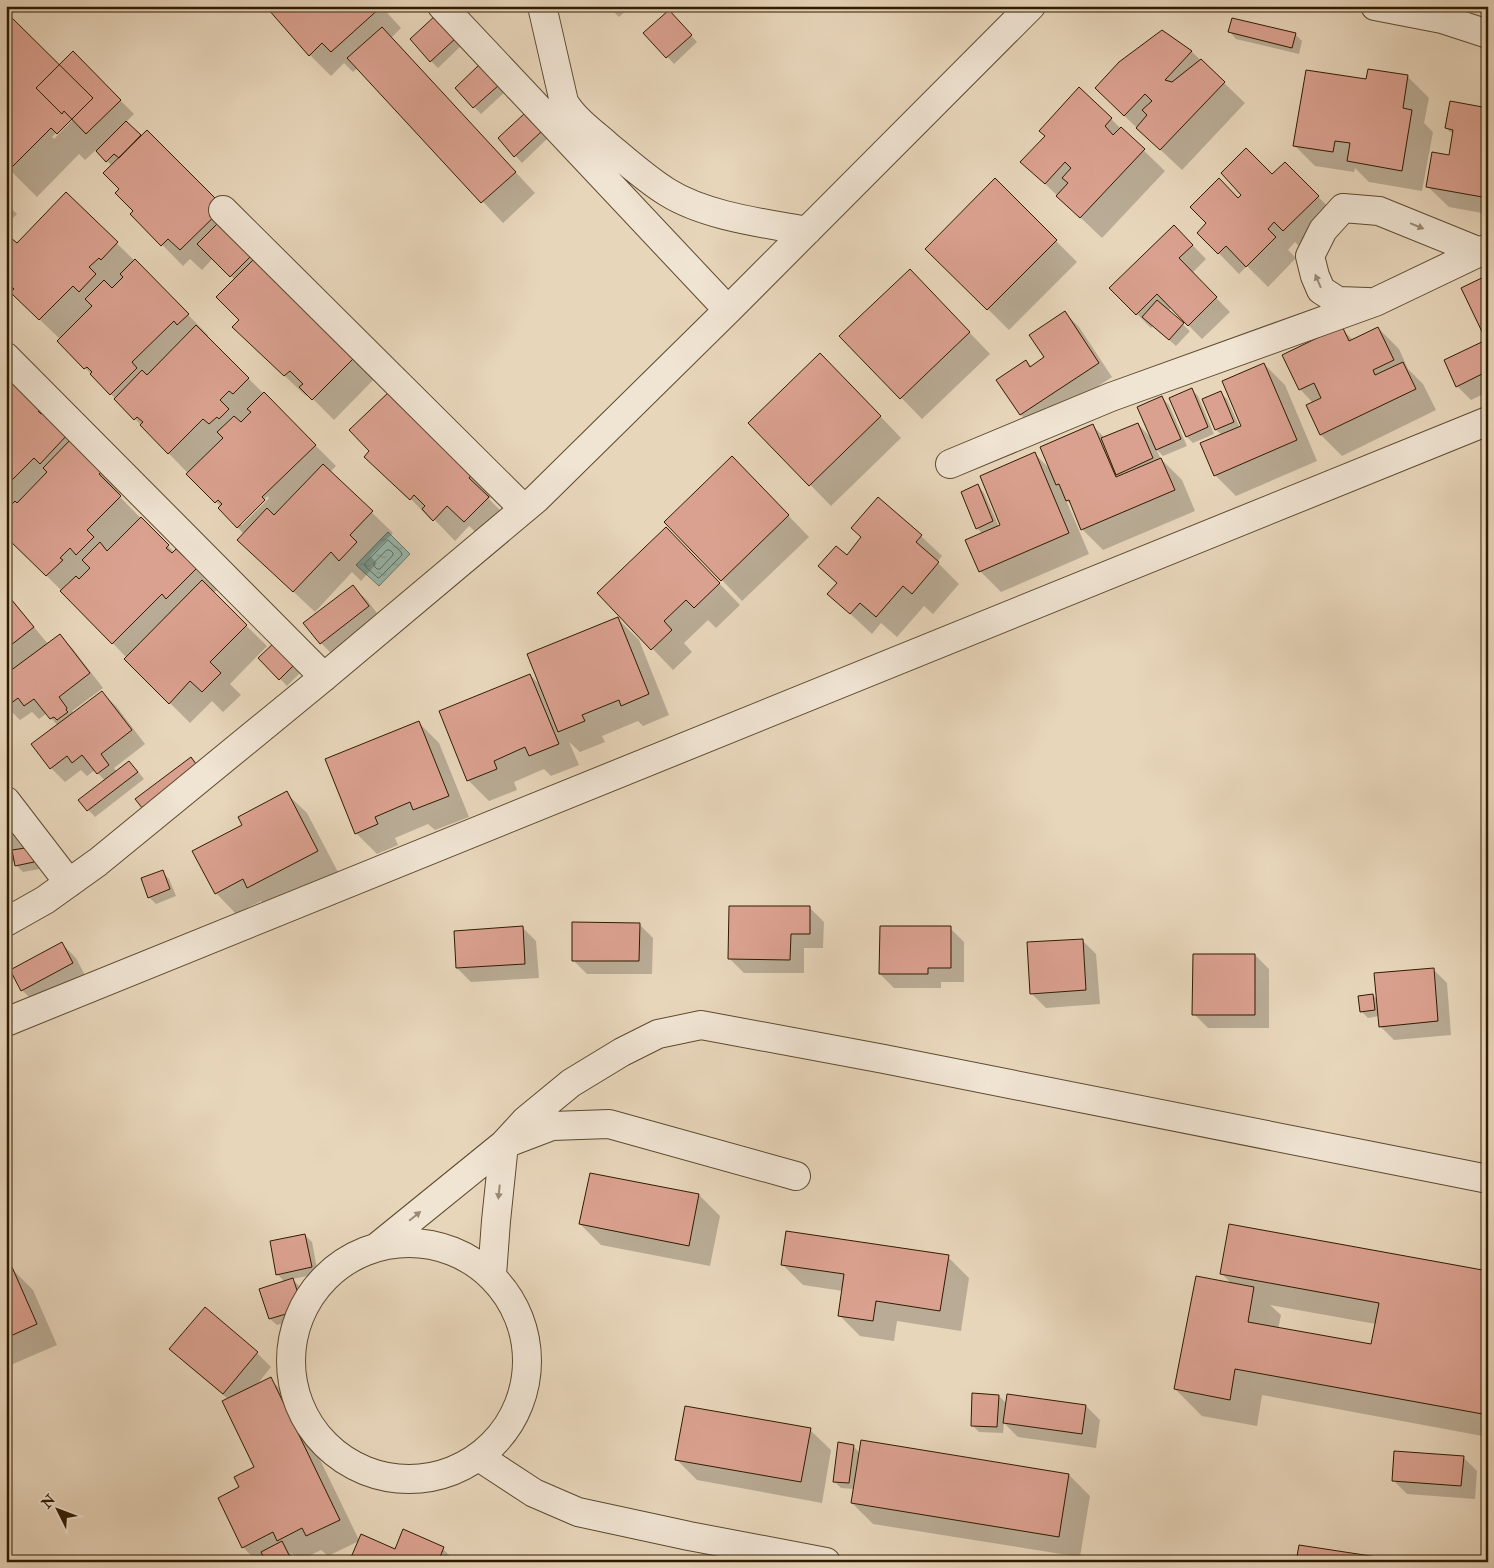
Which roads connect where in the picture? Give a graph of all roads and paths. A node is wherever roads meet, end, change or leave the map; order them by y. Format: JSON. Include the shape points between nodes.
{"nodes":[{"id":1,"x":442,"y":6,"type":"edge"},
{"id":2,"x":542,"y":6,"type":"edge"},
{"id":3,"x":1031,"y":6,"type":"edge"},
{"id":4,"x":1375,"y":6,"type":"edge"},
{"id":5,"x":1488,"y":34,"type":"edge"},
{"id":6,"x":223,"y":210,"type":"dead end"},
{"id":7,"x":807,"y":231,"type":"junction"},
{"id":8,"x":1484,"y":250,"type":"edge"},
{"id":9,"x":1375,"y":302,"type":"junction"},
{"id":10,"x":728,"y":310,"type":"junction"},
{"id":11,"x":6,"y":357,"type":"edge"},
{"id":12,"x":1488,"y":421,"type":"edge"},
{"id":13,"x":950,"y":464,"type":"dead end"},
{"id":14,"x":524,"y":509,"type":"junction"},
{"id":15,"x":324,"y":677,"type":"junction"},
{"id":16,"x":6,"y":801,"type":"edge"},
{"id":17,"x":69,"y":883,"type":"junction"},
{"id":18,"x":6,"y":922,"type":"edge"},
{"id":19,"x":6,"y":1022,"type":"edge"},
{"id":20,"x":504,"y":1144,"type":"junction"},
{"id":21,"x":796,"y":1176,"type":"dead end"},
{"id":22,"x":1488,"y":1179,"type":"edge"},
{"id":23,"x":378,"y":1247,"type":"junction"},
{"id":24,"x":492,"y":1275,"type":"junction"},
{"id":25,"x":479,"y":1457,"type":"junction"},
{"id":26,"x":826,"y":1562,"type":"edge"}],
"edges":[{"from":1,"to":10,"type":"street"},
{"from":2,"to":7,"type":"street","via":[[564,102],[587,127],[668,193],[697,207]]},
{"from":3,"to":7,"type":"street"},
{"from":4,"to":5,"type":"street","via":[[1442,19]]},
{"from":6,"to":14,"type":"street"},
{"from":7,"to":10,"type":"street"},
{"from":8,"to":9,"type":"street"},
{"from":9,"to":8,"type":"street","one_way":true,"via":[[1338,301],[1321,290],[1315,276],[1310,256],[1323,230],[1343,208],[1379,211]]},
{"from":9,"to":13,"type":"street","via":[[1112,397]]},
{"from":10,"to":14,"type":"street"},
{"from":11,"to":15,"type":"street"},
{"from":12,"to":19,"type":"street"},
{"from":14,"to":15,"type":"street"},
{"from":15,"to":17,"type":"street"},
{"from":16,"to":17,"type":"street"},
{"from":17,"to":18,"type":"street"},
{"from":20,"to":21,"type":"street","via":[[552,1126],[608,1124]]},
{"from":20,"to":22,"type":"street","via":[[526,1120],[571,1083],[615,1056],[658,1034],[701,1025]]},
{"from":23,"to":20,"type":"street","one_way":true},
{"from":20,"to":24,"type":"street","one_way":true},
{"from":23,"to":24,"type":"street","via":[[418,1242],[458,1252]]},
{"from":23,"to":25,"type":"street","via":[[344,1262],[316,1288],[298,1321],[290,1358],[296,1395],[312,1429],[338,1456],[371,1474],[408,1479],[445,1474]]},
{"from":24,"to":25,"type":"street","via":[[516,1308],[527,1348],[524,1389],[508,1427]]},
{"from":25,"to":26,"type":"street","via":[[534,1493],[578,1512]]}]}
